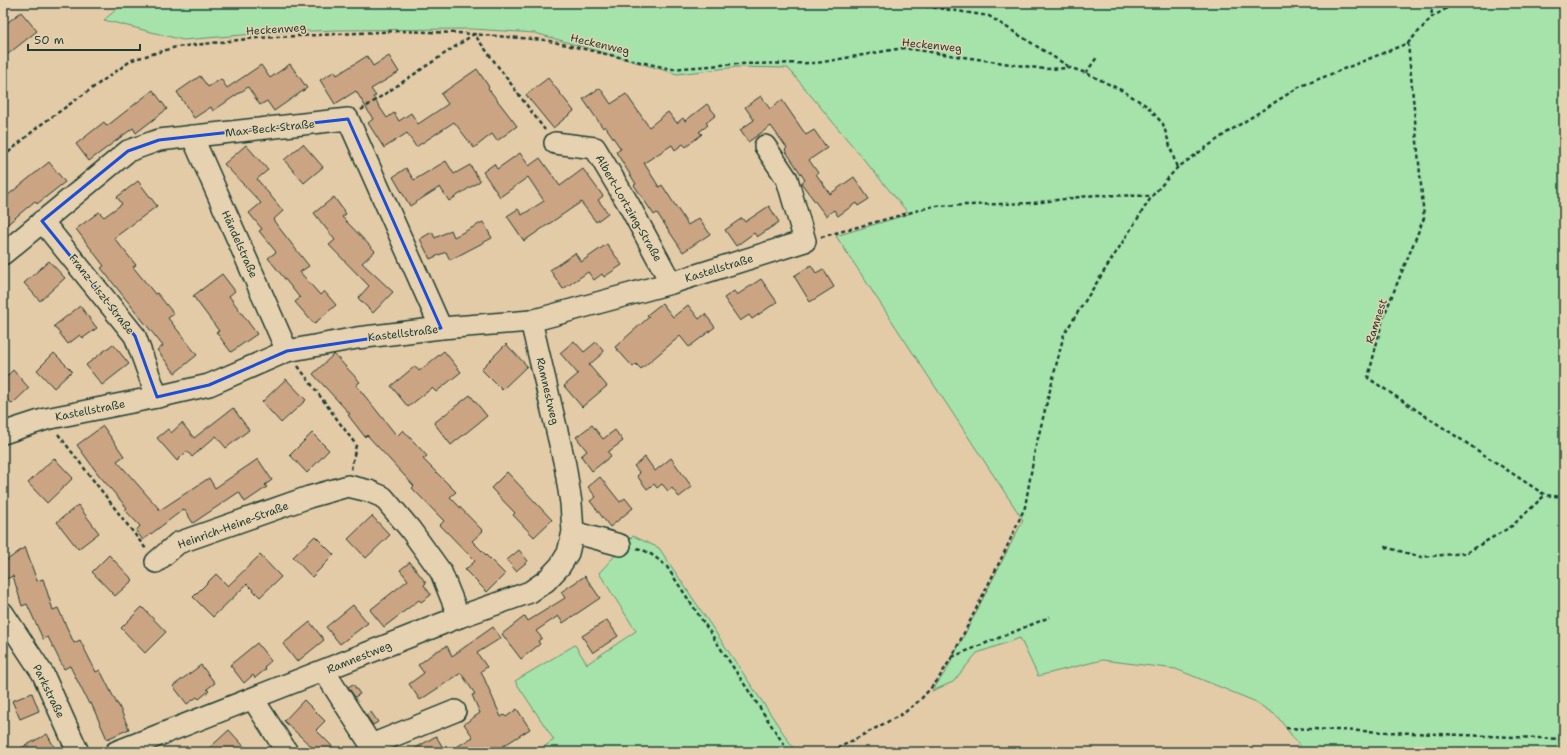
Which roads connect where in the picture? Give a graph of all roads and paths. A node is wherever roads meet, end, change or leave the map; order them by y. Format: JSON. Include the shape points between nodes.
{"nodes":[{"id":1,"x":905,"y":3,"type":"edge"},
{"id":2,"x":1430,"y":3,"type":"edge"},
{"id":3,"x":1456,"y":3,"type":"edge"},
{"id":4,"x":1432,"y":17,"type":"junction"},
{"id":5,"x":474,"y":34,"type":"junction"},
{"id":6,"x":1408,"y":43,"type":"junction"},
{"id":7,"x":1096,"y":57,"type":"dead end"},
{"id":8,"x":1071,"y":68,"type":"junction"},
{"id":9,"x":1086,"y":73,"type":"junction"},
{"id":10,"x":348,"y":119,"type":"junction"},
{"id":11,"x":192,"y":136,"type":"junction"},
{"id":12,"x":554,"y":143,"type":"joint"},
{"id":13,"x":765,"y":146,"type":"dead end"},
{"id":14,"x":3,"y":157,"type":"edge"},
{"id":15,"x":1177,"y":168,"type":"junction"},
{"id":16,"x":1152,"y":196,"type":"junction"},
{"id":17,"x":42,"y":221,"type":"junction"},
{"id":18,"x":805,"y":241,"type":"junction"},
{"id":19,"x":3,"y":254,"type":"edge"},
{"id":20,"x":671,"y":283,"type":"junction"},
{"id":21,"x":531,"y":321,"type":"junction"},
{"id":22,"x":441,"y":328,"type":"junction"},
{"id":23,"x":287,"y":351,"type":"junction"},
{"id":24,"x":157,"y":397,"type":"junction"},
{"id":25,"x":46,"y":419,"type":"junction"},
{"id":26,"x":3,"y":433,"type":"edge"},
{"id":27,"x":348,"y":486,"type":"junction"},
{"id":28,"x":1545,"y":495,"type":"junction"},
{"id":29,"x":1564,"y":497,"type":"edge"},
{"id":30,"x":573,"y":532,"type":"junction"},
{"id":31,"x":620,"y":545,"type":"joint"},
{"id":32,"x":1385,"y":547,"type":"dead end"},
{"id":33,"x":156,"y":562,"type":"joint"},
{"id":34,"x":3,"y":613,"type":"edge"},
{"id":35,"x":460,"y":617,"type":"junction"},
{"id":36,"x":1050,"y":617,"type":"dead end"},
{"id":37,"x":952,"y":657,"type":"junction"},
{"id":38,"x":324,"y":671,"type":"junction"},
{"id":39,"x":253,"y":699,"type":"junction"},
{"id":40,"x":455,"y":711,"type":"dead end"},
{"id":41,"x":1286,"y":728,"type":"dead end"},
{"id":42,"x":1564,"y":739,"type":"edge"},
{"id":43,"x":78,"y":752,"type":"edge"},
{"id":44,"x":116,"y":752,"type":"edge"},
{"id":45,"x":287,"y":752,"type":"edge"},
{"id":46,"x":789,"y":752,"type":"edge"},
{"id":47,"x":831,"y":752,"type":"edge"}],
"edges":[{"from":1,"to":8,"type":"path","via":[[988,16]]},
{"from":2,"to":4,"type":"path"},
{"from":3,"to":4,"type":"path"},
{"from":4,"to":6,"type":"path"},
{"from":5,"to":8,"type":"path","name":"Heckenweg","via":[[545,40],[671,69],[734,64],[817,63],[903,48],[1044,69]]},
{"from":5,"to":10,"type":"path"},
{"from":5,"to":12,"type":"path"},
{"from":5,"to":14,"type":"path","name":"Heckenweg","via":[[391,31],[257,38],[176,48],[132,60],[39,126]]},
{"from":6,"to":15,"type":"path","via":[[1299,87]]},
{"from":6,"to":28,"type":"path","name":"Ramnest","via":[[1424,218],[1383,318],[1368,378]]},
{"from":7,"to":9,"type":"path"},
{"from":8,"to":9,"type":"path","name":"Heckenweg"},
{"from":9,"to":15,"type":"path","name":"Heckenweg","via":[[1123,90],[1147,106],[1163,124]]},
{"from":10,"to":11,"type":"street","name":"Max-Beck-Straße"},
{"from":10,"to":22,"type":"street"},
{"from":11,"to":17,"type":"street","name":"Max-Beck-Straße","via":[[160,140],[128,151]]},
{"from":11,"to":23,"type":"street","name":"Händelstraße"},
{"from":12,"to":20,"type":"street","name":"Albert-Lortzing-Straße","via":[[595,148]]},
{"from":13,"to":18,"type":"street","via":[[787,179]]},
{"from":15,"to":16,"type":"path"},
{"from":16,"to":18,"type":"path","via":[[1096,195],[1033,203],[934,206]]},
{"from":16,"to":37,"type":"path","via":[[1064,334],[1035,450],[1025,507]]},
{"from":17,"to":19,"type":"street","name":"Max-Beck-Straße"},
{"from":17,"to":24,"type":"street","name":"Franz-Liszt-Straße","via":[[135,336]]},
{"from":18,"to":20,"type":"street","name":"Kastellstraße"},
{"from":20,"to":21,"type":"street","name":"Kastellstraße"},
{"from":21,"to":22,"type":"street","name":"Kastellstraße"},
{"from":21,"to":30,"type":"street","name":"Ramnestweg","via":[[565,465]]},
{"from":22,"to":23,"type":"street","name":"Kastellstraße","via":[[357,338]]},
{"from":23,"to":24,"type":"street","name":"Kastellstraße","via":[[208,385]]},
{"from":23,"to":27,"type":"path","via":[[356,445]]},
{"from":24,"to":25,"type":"street","name":"Kastellstraße"},
{"from":25,"to":26,"type":"street","name":"Kastellstraße"},
{"from":25,"to":33,"type":"path"},
{"from":27,"to":33,"type":"street","name":"Heinrich-Heine-Straße","via":[[178,543]]},
{"from":27,"to":35,"type":"street","name":"Heinrich-Heine-Straße","via":[[383,497],[441,572]]},
{"from":28,"to":29,"type":"path","name":"Ramnest"},
{"from":28,"to":32,"type":"path","via":[[1512,526],[1466,553],[1421,557]]},
{"from":30,"to":31,"type":"street"},
{"from":30,"to":35,"type":"street","name":"Ramnestweg","via":[[568,552],[560,566],[546,581],[530,592]]},
{"from":31,"to":46,"type":"path","via":[[647,551],[667,567]]},
{"from":34,"to":43,"type":"street","name":"Parkstraße","via":[[43,674]]},
{"from":35,"to":38,"type":"street","name":"Ramnestweg"},
{"from":36,"to":37,"type":"path"},
{"from":37,"to":47,"type":"path","via":[[937,681],[904,713]]},
{"from":38,"to":39,"type":"street","name":"Ramnestweg"},
{"from":38,"to":40,"type":"street","via":[[371,745]]},
{"from":39,"to":44,"type":"street","name":"Ramnestweg"},
{"from":39,"to":45,"type":"street"},
{"from":41,"to":42,"type":"path"}]}
